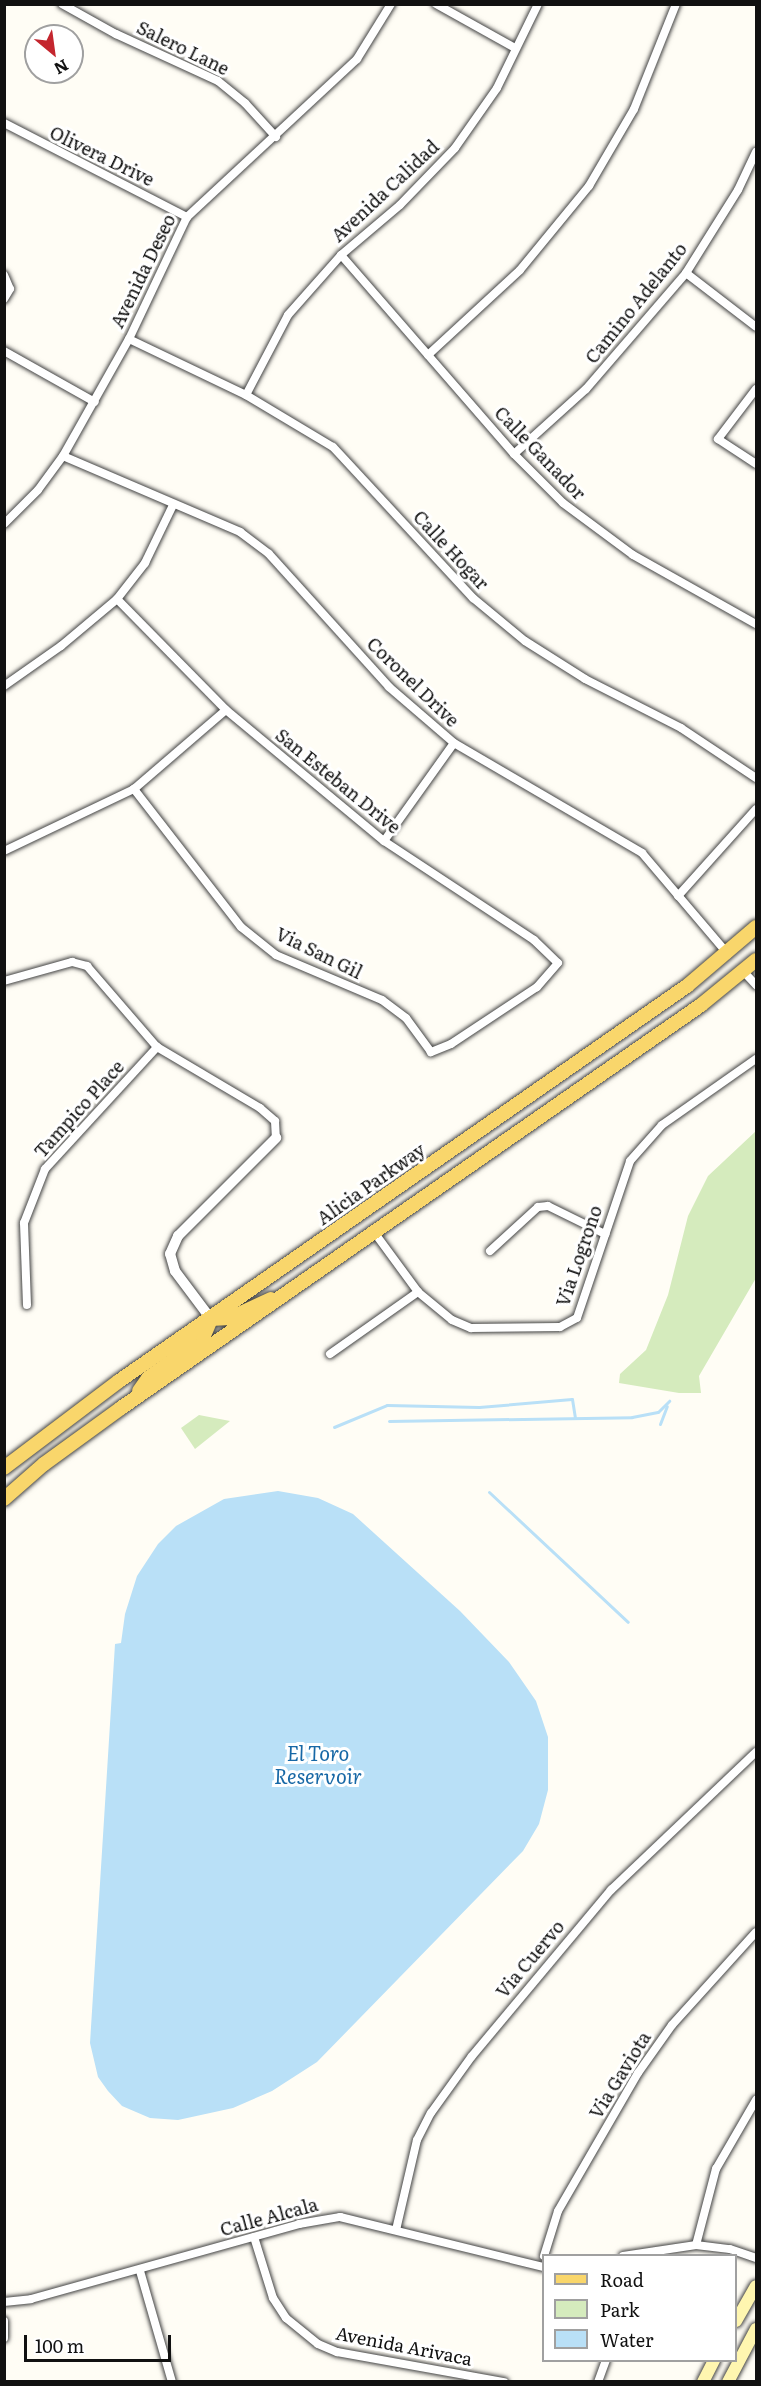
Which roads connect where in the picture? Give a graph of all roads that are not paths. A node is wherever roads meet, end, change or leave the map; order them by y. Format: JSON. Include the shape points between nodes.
{"nodes":[{"id":1,"x":62,"y":4,"type":"edge"},
{"id":2,"x":391,"y":4,"type":"edge"},
{"id":3,"x":436,"y":4,"type":"edge"},
{"id":4,"x":538,"y":4,"type":"edge"},
{"id":5,"x":675,"y":4,"type":"edge"},
{"id":6,"x":515,"y":48,"type":"junction"},
{"id":7,"x":4,"y":123,"type":"edge"},
{"id":8,"x":276,"y":138,"type":"junction"},
{"id":9,"x":756,"y":152,"type":"edge"},
{"id":10,"x":187,"y":217,"type":"junction"},
{"id":11,"x":341,"y":255,"type":"junction"},
{"id":12,"x":686,"y":273,"type":"junction"},
{"id":13,"x":4,"y":275,"type":"edge"},
{"id":14,"x":4,"y":299,"type":"edge"},
{"id":15,"x":756,"y":327,"type":"edge"},
{"id":16,"x":129,"y":339,"type":"junction"},
{"id":17,"x":4,"y":351,"type":"edge"},
{"id":18,"x":428,"y":355,"type":"junction"},
{"id":19,"x":756,"y":389,"type":"edge"},
{"id":20,"x":246,"y":395,"type":"junction"},
{"id":21,"x":95,"y":402,"type":"junction"},
{"id":22,"x":514,"y":454,"type":"junction"},
{"id":23,"x":63,"y":456,"type":"junction"},
{"id":24,"x":756,"y":464,"type":"edge"},
{"id":25,"x":173,"y":505,"type":"junction"},
{"id":26,"x":4,"y":524,"type":"edge"},
{"id":27,"x":117,"y":598,"type":"junction"},
{"id":28,"x":756,"y":624,"type":"edge"},
{"id":29,"x":4,"y":686,"type":"edge"},
{"id":30,"x":226,"y":710,"type":"junction"},
{"id":31,"x":454,"y":743,"type":"junction"},
{"id":32,"x":756,"y":778,"type":"edge"},
{"id":33,"x":134,"y":789,"type":"junction"},
{"id":34,"x":756,"y":809,"type":"edge"},
{"id":35,"x":384,"y":841,"type":"junction"},
{"id":36,"x":4,"y":851,"type":"edge"},
{"id":37,"x":678,"y":896,"type":"junction"},
{"id":38,"x":756,"y":927,"type":"edge"},
{"id":39,"x":728,"y":954,"type":"junction"},
{"id":40,"x":756,"y":960,"type":"edge"},
{"id":41,"x":558,"y":963,"type":"joint"},
{"id":42,"x":744,"y":972,"type":"junction"},
{"id":43,"x":4,"y":981,"type":"edge"},
{"id":44,"x":756,"y":985,"type":"edge"},
{"id":45,"x":157,"y":1047,"type":"junction"},
{"id":46,"x":756,"y":1059,"type":"edge"},
{"id":47,"x":276,"y":1138,"type":"joint"},
{"id":48,"x":374,"y":1232,"type":"junction"},
{"id":49,"x":605,"y":1234,"type":"junction"},
{"id":50,"x":490,"y":1251,"type":"dead end"},
{"id":51,"x":418,"y":1292,"type":"junction"},
{"id":52,"x":285,"y":1295,"type":"junction"},
{"id":53,"x":27,"y":1305,"type":"dead end"},
{"id":54,"x":211,"y":1319,"type":"junction"},
{"id":55,"x":330,"y":1354,"type":"dead end"},
{"id":56,"x":133,"y":1400,"type":"junction"},
{"id":57,"x":4,"y":1468,"type":"edge"},
{"id":58,"x":4,"y":1499,"type":"edge"},
{"id":59,"x":756,"y":1752,"type":"edge"},
{"id":60,"x":756,"y":1932,"type":"edge"},
{"id":61,"x":756,"y":2100,"type":"edge"},
{"id":62,"x":396,"y":2230,"type":"junction"},
{"id":63,"x":254,"y":2237,"type":"junction"},
{"id":64,"x":696,"y":2245,"type":"junction"},
{"id":65,"x":545,"y":2254,"type":"edge"},
{"id":66,"x":633,"y":2254,"type":"edge"},
{"id":67,"x":756,"y":2259,"type":"edge"},
{"id":68,"x":542,"y":2267,"type":"edge"},
{"id":69,"x":140,"y":2271,"type":"junction"},
{"id":70,"x":756,"y":2286,"type":"edge"},
{"id":71,"x":4,"y":2302,"type":"edge"},
{"id":72,"x":737,"y":2318,"type":"edge"},
{"id":73,"x":4,"y":2321,"type":"edge"},
{"id":74,"x":756,"y":2329,"type":"edge"},
{"id":75,"x":4,"y":2338,"type":"edge"},
{"id":76,"x":606,"y":2362,"type":"edge"},
{"id":77,"x":713,"y":2362,"type":"edge"},
{"id":78,"x":172,"y":2382,"type":"edge"},
{"id":79,"x":504,"y":2382,"type":"edge"},
{"id":80,"x":597,"y":2382,"type":"edge"},
{"id":81,"x":703,"y":2382,"type":"edge"},
{"id":82,"x":728,"y":2382,"type":"edge"}],
"edges":[{"from":1,"to":8,"type":"street","name":"Salero Lane","via":[[116,34],[218,81],[245,103]]},
{"from":2,"to":8,"type":"street","name":"Avenida Deseo","via":[[357,59]]},
{"from":3,"to":6,"type":"street"},
{"from":4,"to":6,"type":"street","name":"Avenida Calidad"},
{"from":5,"to":18,"type":"street","via":[[634,109],[589,186],[520,270]]},
{"from":6,"to":11,"type":"street","name":"Avenida Calidad","via":[[496,88],[455,148],[400,205]]},
{"from":7,"to":10,"type":"street","name":"Olivera Drive"},
{"from":8,"to":10,"type":"street","name":"Avenida Deseo"},
{"from":9,"to":12,"type":"street","name":"Camino Adelanto","via":[[738,190]]},
{"from":10,"to":16,"type":"street","name":"Avenida Deseo"},
{"from":11,"to":18,"type":"street","name":"Calle Ganador"},
{"from":11,"to":20,"type":"street","name":"Avenida Calidad","via":[[288,315]]},
{"from":12,"to":15,"type":"street"},
{"from":12,"to":22,"type":"street","name":"Camino Adelanto","via":[[586,389]]},
{"from":13,"to":14,"type":"street","via":[[10,290]]},
{"from":16,"to":20,"type":"street","name":"Calle Hogar"},
{"from":16,"to":21,"type":"street","name":"Avenida Deseo"},
{"from":17,"to":21,"type":"street"},
{"from":18,"to":22,"type":"street","name":"Calle Ganador"},
{"from":19,"to":24,"type":"street","via":[[718,439]]},
{"from":20,"to":32,"type":"street","name":"Calle Hogar","via":[[333,447],[473,598],[525,641],[585,679],[681,728]]},
{"from":21,"to":23,"type":"street","name":"Avenida Deseo"},
{"from":22,"to":28,"type":"street","name":"Calle Ganador","via":[[593,528]]},
{"from":23,"to":25,"type":"street","name":"Coronel Drive"},
{"from":23,"to":26,"type":"street","name":"Avenida Deseo","via":[[38,490]]},
{"from":25,"to":27,"type":"street","via":[[145,563]]},
{"from":25,"to":31,"type":"street","name":"Coronel Drive","via":[[240,532],[269,554],[389,687]]},
{"from":27,"to":29,"type":"street","via":[[61,646]]},
{"from":27,"to":30,"type":"street","name":"San Esteban Drive"},
{"from":30,"to":33,"type":"street"},
{"from":30,"to":35,"type":"street","name":"San Esteban Drive"},
{"from":31,"to":35,"type":"street"},
{"from":31,"to":37,"type":"street","name":"Coronel Drive","via":[[642,853]]},
{"from":33,"to":36,"type":"street"},
{"from":33,"to":41,"type":"street","name":"Via San Gil","via":[[241,927],[276,955],[381,1000],[406,1018],[431,1052],[451,1044],[537,987]]},
{"from":34,"to":37,"type":"street"},
{"from":35,"to":41,"type":"street","name":"San Esteban Drive","via":[[534,940]]},
{"from":37,"to":39,"type":"street","name":"Coronel Drive"},
{"from":38,"to":39,"type":"main road","name":"Alicia Parkway"},
{"from":39,"to":42,"type":"main road"},
{"from":39,"to":54,"type":"main road","name":"Alicia Parkway"},
{"from":40,"to":42,"type":"main road"},
{"from":42,"to":44,"type":"street"},
{"from":42,"to":48,"type":"main road"},
{"from":43,"to":45,"type":"street","via":[[72,962],[87,966]]},
{"from":45,"to":47,"type":"street","via":[[260,1108],[275,1121]]},
{"from":45,"to":53,"type":"street","name":"Tampico Place","via":[[45,1169],[24,1223]]},
{"from":46,"to":49,"type":"street","name":"Via Logrono","via":[[645,1141],[630,1161]]},
{"from":47,"to":54,"type":"street","via":[[178,1236],[170,1254],[175,1271]]},
{"from":48,"to":51,"type":"street","name":"Via Logrono"},
{"from":48,"to":52,"type":"main road"},
{"from":49,"to":50,"type":"street","via":[[548,1206],[538,1207]]},
{"from":49,"to":51,"type":"street","name":"Via Logrono","via":[[577,1318],[560,1327],[471,1328],[435,1309]]},
{"from":51,"to":55,"type":"street"},
{"from":52,"to":54,"type":"main road","via":[[248,1307],[230,1318]]},
{"from":52,"to":56,"type":"main road"},
{"from":54,"to":56,"type":"main road","via":[[203,1338],[148,1377]]},
{"from":54,"to":57,"type":"main road","name":"Alicia Parkway","via":[[29,1445]]},
{"from":56,"to":58,"type":"main road","via":[[44,1464]]},
{"from":59,"to":62,"type":"street","name":"Via Cuervo","via":[[611,1890],[472,2056],[431,2113],[417,2140]]},
{"from":60,"to":65,"type":"street","name":"Via Gaviota","via":[[672,2025],[638,2073],[558,2211]]},
{"from":61,"to":64,"type":"street","via":[[716,2169]]},
{"from":62,"to":63,"type":"street","name":"Calle Alcala","via":[[340,2217]]},
{"from":62,"to":68,"type":"street","name":"Calle Alcala"},
{"from":63,"to":69,"type":"street","name":"Calle Alcala"},
{"from":63,"to":79,"type":"street","name":"Avenida Arivaca","via":[[273,2298],[286,2318],[318,2344],[337,2352]]},
{"from":64,"to":66,"type":"street"},
{"from":64,"to":67,"type":"street","via":[[730,2249]]},
{"from":69,"to":71,"type":"street","name":"Calle Alcala","via":[[31,2299]]},
{"from":69,"to":78,"type":"street"},
{"from":70,"to":72,"type":"main road"},
{"from":73,"to":75,"type":"street"},
{"from":74,"to":82,"type":"main road"},
{"from":76,"to":80,"type":"street"},
{"from":77,"to":81,"type":"main road"}]}
